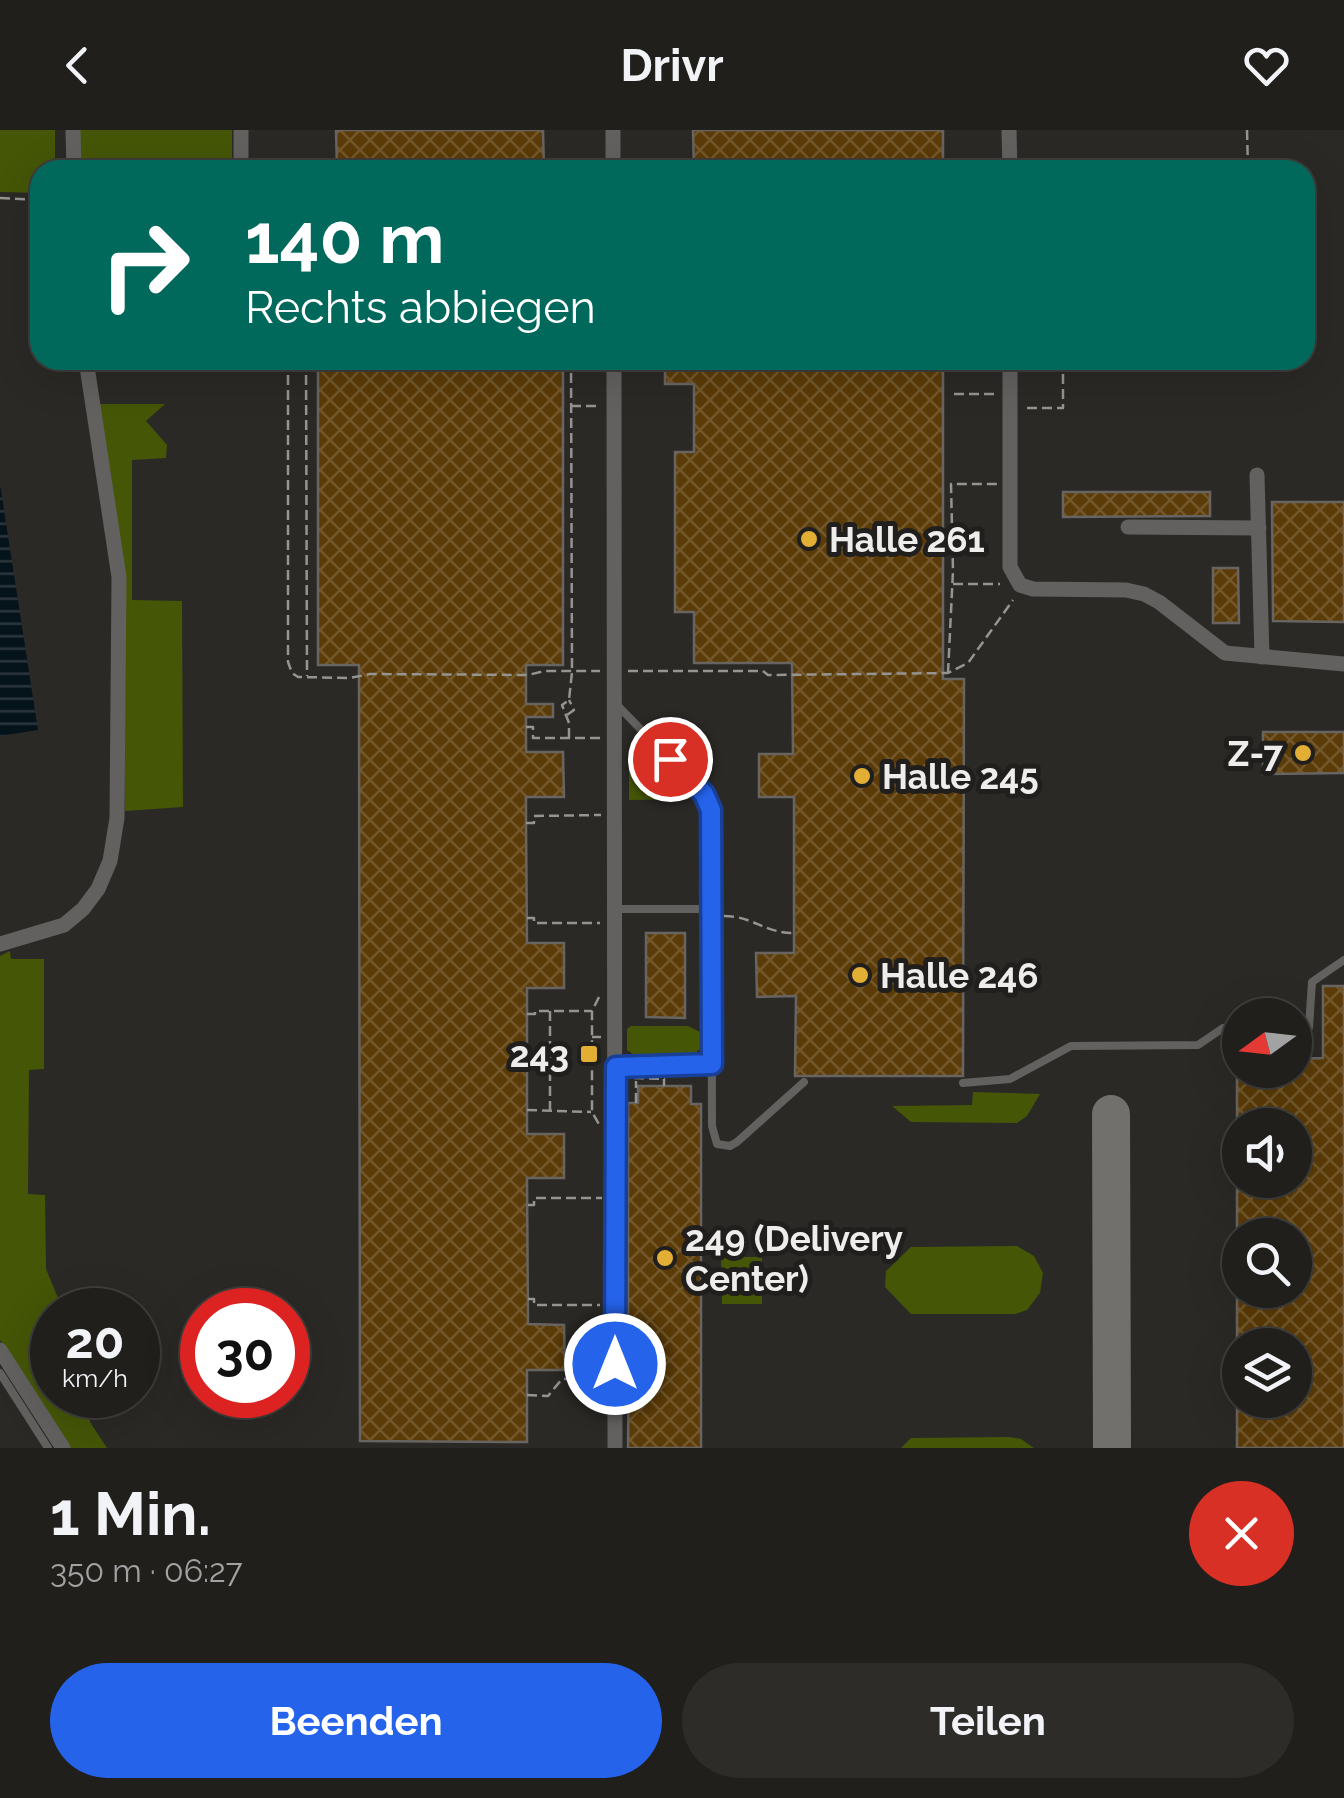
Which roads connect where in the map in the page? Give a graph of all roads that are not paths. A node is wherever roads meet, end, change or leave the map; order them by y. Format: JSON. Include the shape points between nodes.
{"nodes":[{"id":1,"x":73,"y":130,"type":"edge"},
{"id":2,"x":241,"y":130,"type":"edge"},
{"id":3,"x":613,"y":130,"type":"edge"},
{"id":4,"x":1010,"y":130,"type":"edge"},
{"id":5,"x":74,"y":160,"type":"edge"},
{"id":6,"x":241,"y":160,"type":"edge"},
{"id":7,"x":614,"y":160,"type":"edge"},
{"id":8,"x":1010,"y":160,"type":"edge"},
{"id":9,"x":87,"y":370,"type":"edge"},
{"id":10,"x":614,"y":370,"type":"edge"},
{"id":11,"x":1010,"y":370,"type":"edge"},
{"id":12,"x":1257,"y":474,"type":"dead end"},
{"id":13,"x":1128,"y":527,"type":"dead end"},
{"id":14,"x":1258,"y":528,"type":"junction"},
{"id":15,"x":1262,"y":657,"type":"junction"},
{"id":16,"x":1344,"y":664,"type":"edge"},
{"id":17,"x":615,"y":702,"type":"junction"},
{"id":18,"x":616,"y":909,"type":"junction"},
{"id":19,"x":712,"y":909,"type":"junction"},
{"id":20,"x":0,"y":944,"type":"edge"},
{"id":21,"x":1344,"y":960,"type":"edge"},
{"id":22,"x":1311,"y":998,"type":"edge"},
{"id":23,"x":1222,"y":1029,"type":"edge"},
{"id":24,"x":712,"y":1064,"type":"junction"},
{"id":25,"x":616,"y":1067,"type":"junction"},
{"id":26,"x":804,"y":1082,"type":"dead end"},
{"id":27,"x":963,"y":1083,"type":"dead end"},
{"id":28,"x":0,"y":1350,"type":"edge"},
{"id":29,"x":0,"y":1373,"type":"edge"},
{"id":30,"x":48,"y":1448,"type":"edge"},
{"id":31,"x":63,"y":1448,"type":"edge"},
{"id":32,"x":615,"y":1448,"type":"edge"}],
"edges":[{"from":1,"to":5,"type":"street"},
{"from":2,"to":6,"type":"street"},
{"from":3,"to":7,"type":"street"},
{"from":4,"to":8,"type":"street"},
{"from":9,"to":20,"type":"street","via":[[118,577],[117,818],[110,861],[83,910],[64,925]]},
{"from":10,"to":17,"type":"street"},
{"from":11,"to":15,"type":"street","via":[[1015,580],[1034,588],[1144,594],[1225,653]]},
{"from":12,"to":14,"type":"street"},
{"from":13,"to":14,"type":"street"},
{"from":14,"to":15,"type":"street"},
{"from":15,"to":16,"type":"street"},
{"from":17,"to":18,"type":"street"},
{"from":17,"to":19,"type":"lane","via":[[704,794],[711,810]]},
{"from":18,"to":19,"type":"lane"},
{"from":18,"to":25,"type":"street"},
{"from":19,"to":24,"type":"lane"},
{"from":21,"to":22,"type":"lane","via":[[1312,982]]},
{"from":23,"to":27,"type":"lane","via":[[1198,1045],[1072,1046],[1010,1078]]},
{"from":24,"to":25,"type":"lane"},
{"from":24,"to":26,"type":"lane","via":[[713,1138],[722,1146],[738,1142]]},
{"from":25,"to":32,"type":"street"},
{"from":28,"to":31,"type":"street"},
{"from":29,"to":30,"type":"lane"}]}
